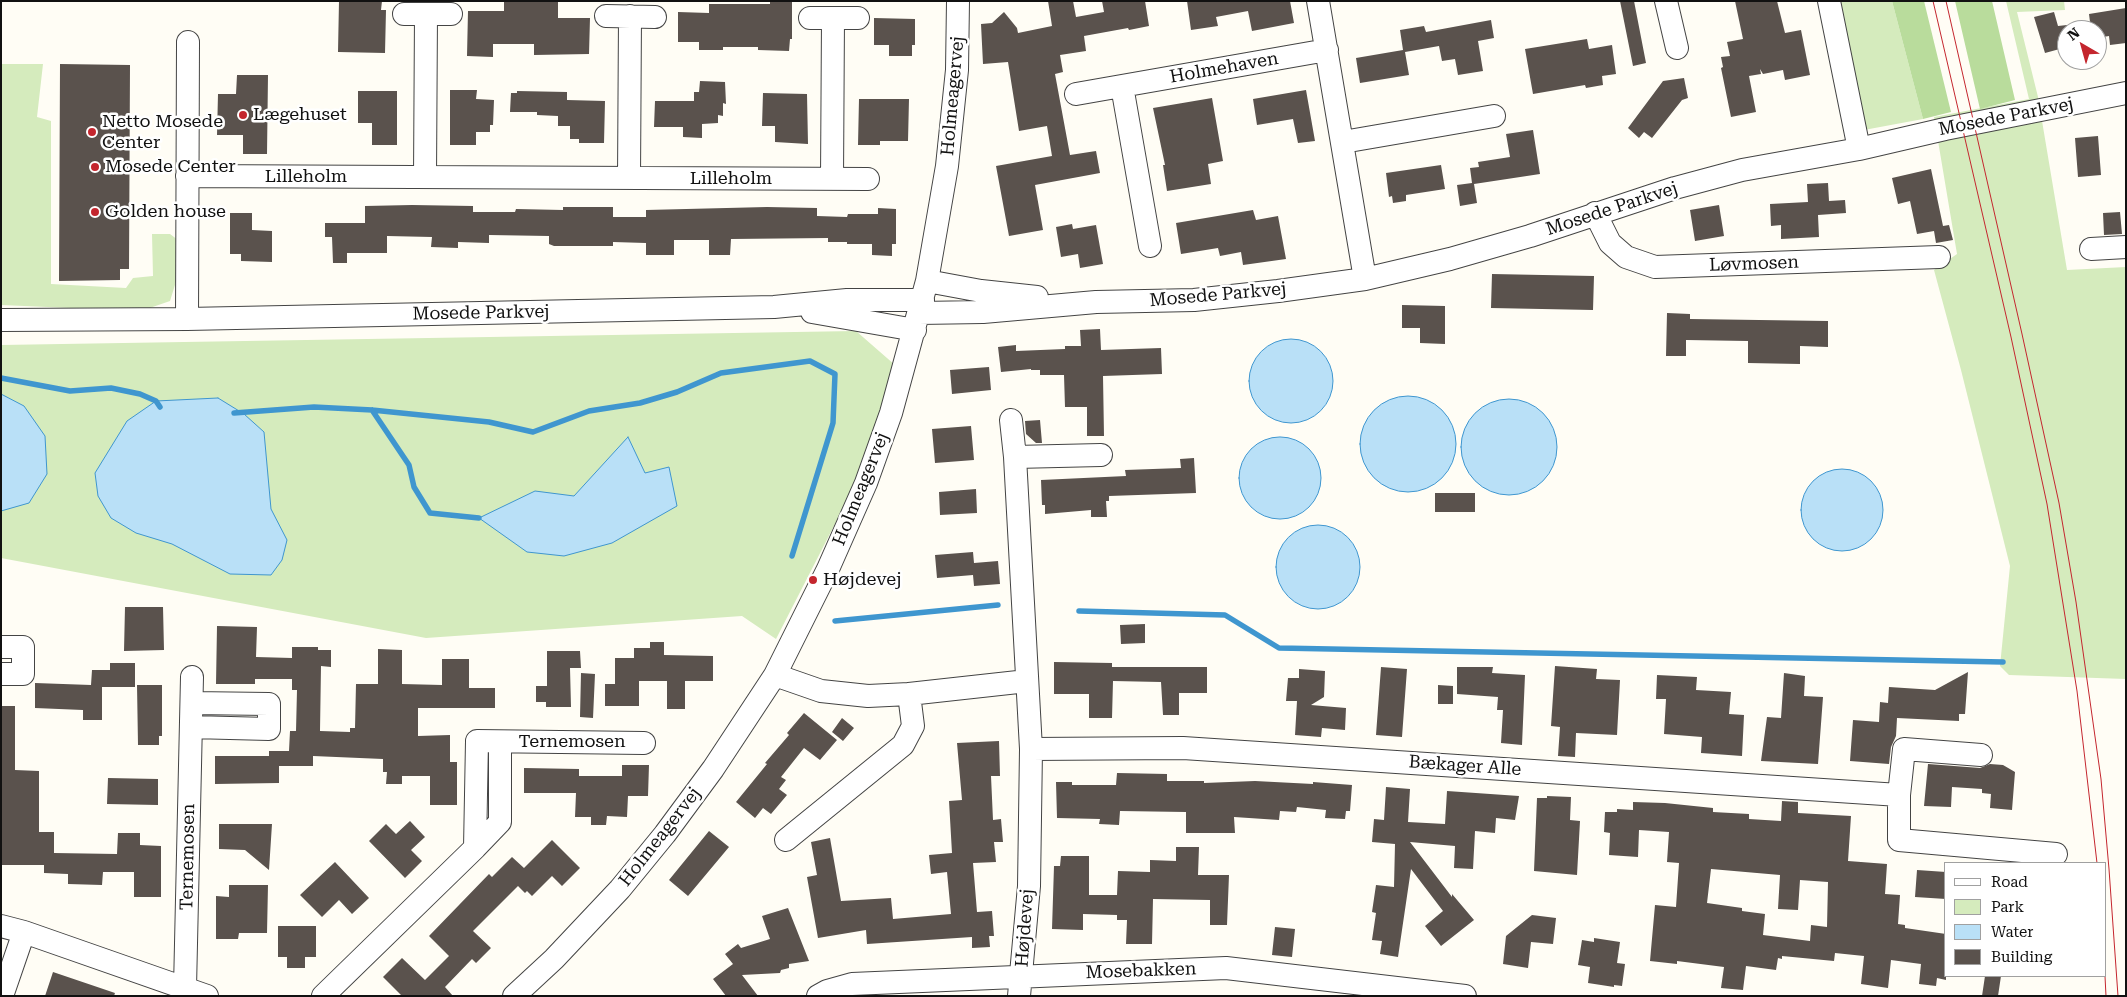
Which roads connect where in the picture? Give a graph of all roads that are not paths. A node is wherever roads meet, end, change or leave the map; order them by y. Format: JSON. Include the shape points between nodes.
{"nodes":[{"id":1,"x":958,"y":1,"type":"edge"},
{"id":2,"x":1318,"y":1,"type":"edge"},
{"id":3,"x":1666,"y":1,"type":"edge"},
{"id":4,"x":1830,"y":1,"type":"edge"},
{"id":5,"x":404,"y":14,"type":"dead end"},
{"id":6,"x":426,"y":14,"type":"junction"},
{"id":7,"x":451,"y":14,"type":"dead end"},
{"id":8,"x":606,"y":16,"type":"dead end"},
{"id":9,"x":630,"y":16,"type":"junction"},
{"id":10,"x":655,"y":16,"type":"dead end"},
{"id":11,"x":810,"y":18,"type":"dead end"},
{"id":12,"x":834,"y":18,"type":"junction"},
{"id":13,"x":858,"y":18,"type":"dead end"},
{"id":14,"x":188,"y":42,"type":"dead end"},
{"id":15,"x":1677,"y":48,"type":"dead end"},
{"id":16,"x":1327,"y":50,"type":"junction"},
{"id":17,"x":1122,"y":86,"type":"junction"},
{"id":18,"x":2126,"y":93,"type":"edge"},
{"id":19,"x":1076,"y":94,"type":"dead end"},
{"id":20,"x":1494,"y":116,"type":"dead end"},
{"id":21,"x":1342,"y":142,"type":"junction"},
{"id":22,"x":1859,"y":149,"type":"junction"},
{"id":23,"x":187,"y":176,"type":"junction"},
{"id":24,"x":425,"y":178,"type":"junction"},
{"id":25,"x":629,"y":178,"type":"junction"},
{"id":26,"x":832,"y":179,"type":"junction"},
{"id":27,"x":868,"y":180,"type":"dead end"},
{"id":28,"x":1595,"y":213,"type":"junction"},
{"id":29,"x":1150,"y":246,"type":"dead end"},
{"id":30,"x":2126,"y":247,"type":"edge"},
{"id":31,"x":2091,"y":249,"type":"dead end"},
{"id":32,"x":1939,"y":257,"type":"dead end"},
{"id":33,"x":1365,"y":278,"type":"junction"},
{"id":34,"x":1096,"y":302,"type":"junction"},
{"id":35,"x":921,"y":306,"type":"junction"},
{"id":36,"x":774,"y":307,"type":"junction"},
{"id":37,"x":187,"y":319,"type":"junction"},
{"id":38,"x":1,"y":320,"type":"edge"},
{"id":39,"x":1011,"y":420,"type":"dead end"},
{"id":40,"x":1101,"y":454,"type":"dead end"},
{"id":41,"x":1016,"y":457,"type":"junction"},
{"id":42,"x":1,"y":647,"type":"edge"},
{"id":43,"x":1,"y":674,"type":"edge"},
{"id":44,"x":775,"y":674,"type":"junction"},
{"id":45,"x":192,"y":677,"type":"dead end"},
{"id":46,"x":1028,"y":681,"type":"junction"},
{"id":47,"x":909,"y":694,"type":"junction"},
{"id":48,"x":192,"y":703,"type":"junction"},
{"id":49,"x":191,"y":727,"type":"junction"},
{"id":50,"x":644,"y":743,"type":"dead end"},
{"id":51,"x":1031,"y":749,"type":"junction"},
{"id":52,"x":1981,"y":754,"type":"dead end"},
{"id":53,"x":1899,"y":795,"type":"junction"},
{"id":54,"x":786,"y":840,"type":"dead end"},
{"id":55,"x":2056,"y":854,"type":"dead end"},
{"id":56,"x":1,"y":926,"type":"edge"},
{"id":57,"x":24,"y":932,"type":"junction"},
{"id":58,"x":1021,"y":986,"type":"edge"},
{"id":59,"x":185,"y":988,"type":"junction"},
{"id":60,"x":2,"y":996,"type":"edge"},
{"id":61,"x":207,"y":996,"type":"edge"},
{"id":62,"x":323,"y":996,"type":"edge"},
{"id":63,"x":514,"y":996,"type":"edge"},
{"id":64,"x":818,"y":996,"type":"edge"},
{"id":65,"x":1465,"y":996,"type":"edge"}],
"edges":[{"from":1,"to":35,"type":"street","name":"Holmeagervej","via":[[957,70],[947,166]]},
{"from":2,"to":16,"type":"street"},
{"from":3,"to":15,"type":"street"},
{"from":4,"to":22,"type":"street"},
{"from":5,"to":6,"type":"street"},
{"from":6,"to":7,"type":"street"},
{"from":6,"to":24,"type":"street"},
{"from":8,"to":9,"type":"street"},
{"from":9,"to":10,"type":"street"},
{"from":9,"to":25,"type":"street"},
{"from":11,"to":12,"type":"street"},
{"from":12,"to":13,"type":"street"},
{"from":12,"to":26,"type":"street"},
{"from":14,"to":23,"type":"street"},
{"from":16,"to":17,"type":"street","name":"Holmehaven"},
{"from":16,"to":21,"type":"street"},
{"from":17,"to":19,"type":"street","name":"Holmehaven"},
{"from":17,"to":29,"type":"street"},
{"from":18,"to":22,"type":"street","name":"Mosede Parkvej"},
{"from":20,"to":21,"type":"street"},
{"from":21,"to":33,"type":"street"},
{"from":22,"to":28,"type":"street","name":"Mosede Parkvej","via":[[1742,170]]},
{"from":23,"to":24,"type":"street","name":"Lilleholm"},
{"from":23,"to":37,"type":"street"},
{"from":24,"to":25,"type":"street","name":"Lilleholm"},
{"from":25,"to":26,"type":"street","name":"Lilleholm"},
{"from":26,"to":27,"type":"street","name":"Lilleholm"},
{"from":28,"to":32,"type":"street","name":"Løvmosen","via":[[1610,243],[1626,257],[1654,267]]},
{"from":28,"to":33,"type":"street","name":"Mosede Parkvej","via":[[1450,259]]},
{"from":30,"to":31,"type":"street"},
{"from":33,"to":34,"type":"street","name":"Mosede Parkvej","via":[[1194,300]]},
{"from":34,"to":35,"type":"street","name":"Mosede Parkvej","via":[[983,312]]},
{"from":34,"to":35,"type":"street","name":"Mosede Parkvej","via":[[981,291]]},
{"from":35,"to":36,"type":"street","name":"Mosede Parkvej"},
{"from":35,"to":36,"type":"street","name":"Mosede Parkvej","via":[[847,300]]},
{"from":35,"to":44,"type":"street","name":"Holmeagervej","via":[[891,414],[866,483],[828,570]]},
{"from":36,"to":37,"type":"street","name":"Mosede Parkvej"},
{"from":37,"to":38,"type":"street","name":"Mosede Parkvej"},
{"from":39,"to":41,"type":"street","name":"Højdevej"},
{"from":40,"to":41,"type":"street"},
{"from":41,"to":46,"type":"street","name":"Højdevej"},
{"from":42,"to":43,"type":"street","via":[[23,647],[23,674]]},
{"from":44,"to":47,"type":"street","via":[[821,691],[868,696]]},
{"from":44,"to":63,"type":"street","name":"Holmeagervej","via":[[665,834],[613,896]]},
{"from":45,"to":48,"type":"street","name":"Ternemosen"},
{"from":46,"to":47,"type":"street"},
{"from":46,"to":51,"type":"street","name":"Højdevej"},
{"from":47,"to":54,"type":"street","via":[[913,726],[903,746]]},
{"from":48,"to":49,"type":"street","name":"Ternemosen"},
{"from":48,"to":49,"type":"street","via":[[269,704],[269,729]]},
{"from":49,"to":59,"type":"street","name":"Ternemosen"},
{"from":50,"to":62,"type":"street","name":"Ternemosen","via":[[477,741],[475,848]]},
{"from":51,"to":53,"type":"street","name":"Bækager Alle","via":[[1183,748]]},
{"from":51,"to":58,"type":"street","name":"Højdevej","via":[[1029,886]]},
{"from":52,"to":53,"type":"street","via":[[1904,749]]},
{"from":53,"to":55,"type":"street","via":[[1899,840]]},
{"from":56,"to":57,"type":"street"},
{"from":57,"to":59,"type":"street"},
{"from":57,"to":60,"type":"street"},
{"from":58,"to":64,"type":"street","name":"Mosebakken","via":[[852,984]]},
{"from":58,"to":65,"type":"street","name":"Mosebakken","via":[[1226,968]]},
{"from":59,"to":61,"type":"street"}]}
